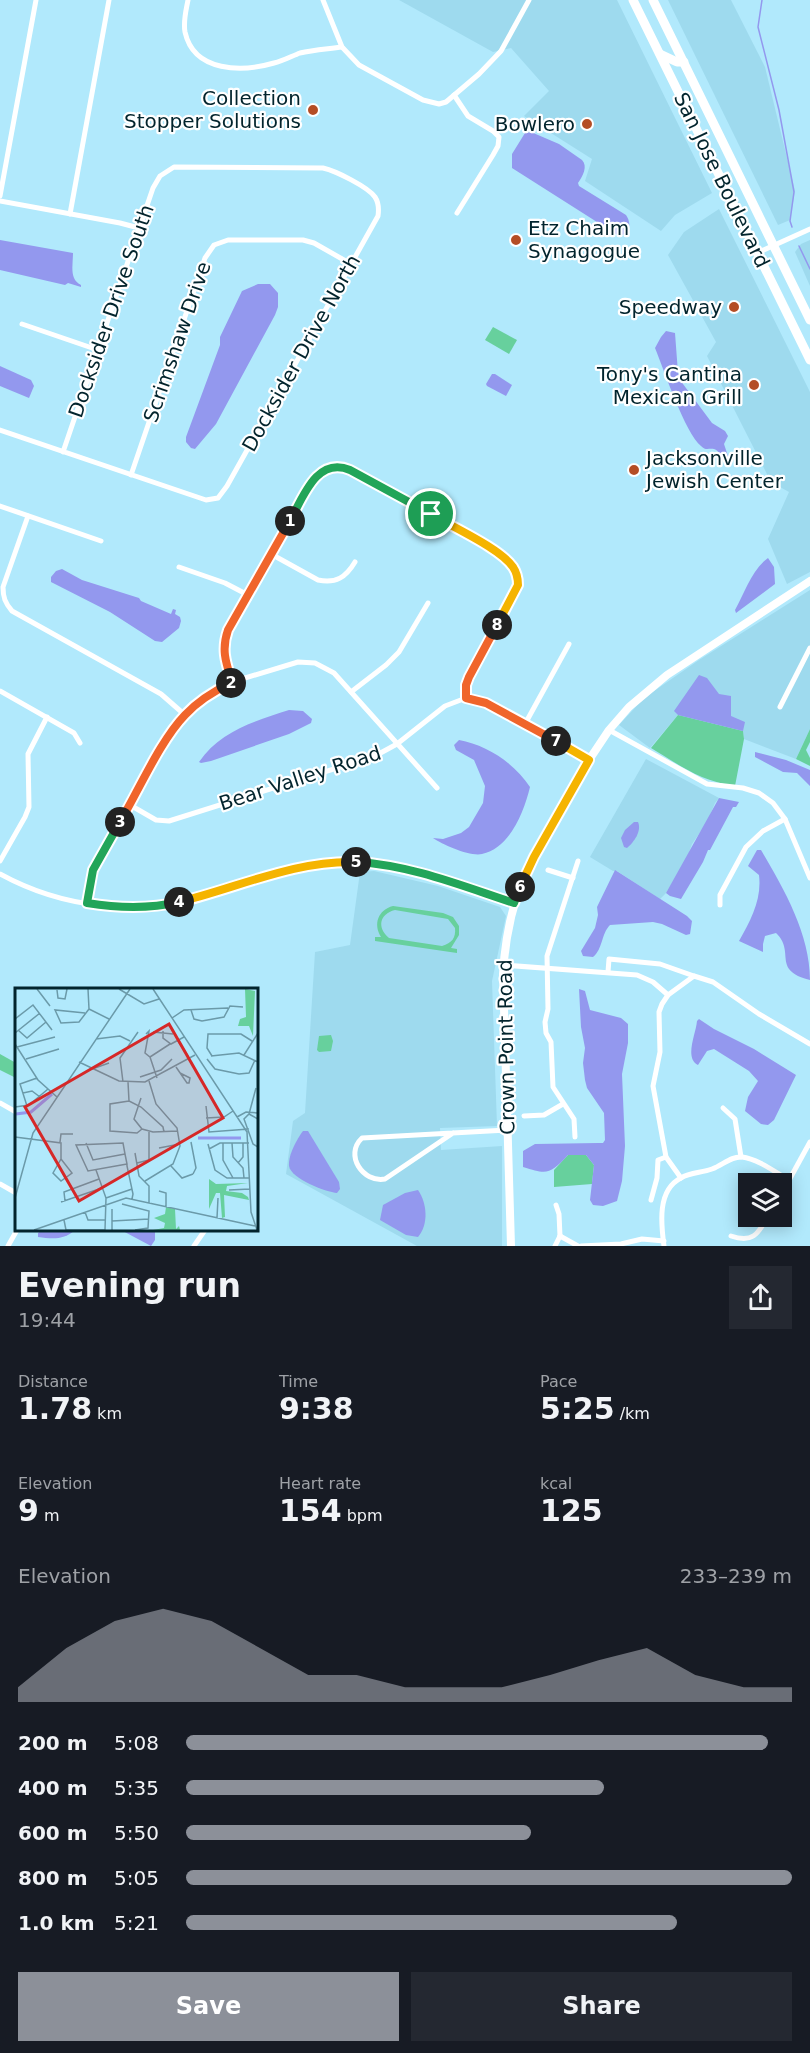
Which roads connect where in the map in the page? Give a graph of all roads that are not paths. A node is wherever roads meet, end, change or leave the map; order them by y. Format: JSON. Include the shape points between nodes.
{"nodes":[{"id":1,"x":36,"y":0,"type":"edge"},
{"id":2,"x":109,"y":0,"type":"edge"},
{"id":3,"x":188,"y":0,"type":"edge"},
{"id":4,"x":322,"y":0,"type":"edge"},
{"id":5,"x":530,"y":0,"type":"edge"},
{"id":6,"x":633,"y":0,"type":"edge"},
{"id":7,"x":653,"y":0,"type":"edge"},
{"id":8,"x":342,"y":47,"type":"junction"},
{"id":9,"x":660,"y":54,"type":"junction"},
{"id":10,"x":684,"y":62,"type":"junction"},
{"id":11,"x":674,"y":84,"type":"junction"},
{"id":12,"x":454,"y":95,"type":"junction"},
{"id":13,"x":700,"y":96,"type":"junction"},
{"id":14,"x":0,"y":196,"type":"edge"},
{"id":15,"x":0,"y":201,"type":"edge"},
{"id":16,"x":379,"y":206,"type":"joint"},
{"id":17,"x":457,"y":213,"type":"dead end"},
{"id":18,"x":69,"y":214,"type":"junction"},
{"id":19,"x":139,"y":228,"type":"junction"},
{"id":20,"x":810,"y":229,"type":"edge"},
{"id":21,"x":773,"y":245,"type":"junction"},
{"id":22,"x":757,"y":253,"type":"junction"},
{"id":23,"x":351,"y":264,"type":"junction"},
{"id":24,"x":810,"y":320,"type":"edge"},
{"id":25,"x":22,"y":324,"type":"dead end"},
{"id":26,"x":98,"y":350,"type":"junction"},
{"id":27,"x":810,"y":360,"type":"edge"},
{"id":28,"x":0,"y":430,"type":"edge"},
{"id":29,"x":63,"y":452,"type":"junction"},
{"id":30,"x":131,"y":475,"type":"junction"},
{"id":31,"x":0,"y":506,"type":"edge"},
{"id":32,"x":28,"y":516,"type":"junction"},
{"id":33,"x":101,"y":541,"type":"dead end"},
{"id":34,"x":271,"y":554,"type":"junction"},
{"id":35,"x":355,"y":562,"type":"dead end"},
{"id":36,"x":179,"y":567,"type":"dead end"},
{"id":37,"x":809,"y":583,"type":"edge"},
{"id":38,"x":248,"y":595,"type":"junction"},
{"id":39,"x":428,"y":603,"type":"dead end"},
{"id":40,"x":569,"y":644,"type":"dead end"},
{"id":41,"x":810,"y":648,"type":"edge"},
{"id":42,"x":232,"y":682,"type":"junction"},
{"id":43,"x":0,"y":691,"type":"edge"},
{"id":44,"x":351,"y":692,"type":"junction"},
{"id":45,"x":466,"y":698,"type":"junction"},
{"id":46,"x":780,"y":707,"type":"dead end"},
{"id":47,"x":185,"y":715,"type":"junction"},
{"id":48,"x":47,"y":717,"type":"junction"},
{"id":49,"x":525,"y":724,"type":"junction"},
{"id":50,"x":609,"y":730,"type":"junction"},
{"id":51,"x":80,"y":743,"type":"dead end"},
{"id":52,"x":397,"y":744,"type":"junction"},
{"id":53,"x":589,"y":760,"type":"junction"},
{"id":54,"x":437,"y":788,"type":"dead end"},
{"id":55,"x":130,"y":805,"type":"junction"},
{"id":56,"x":785,"y":819,"type":"junction"},
{"id":57,"x":0,"y":861,"type":"edge"},
{"id":58,"x":578,"y":861,"type":"dead end"},
{"id":59,"x":548,"y":870,"type":"dead end"},
{"id":60,"x":0,"y":874,"type":"edge"},
{"id":61,"x":573,"y":878,"type":"junction"},
{"id":62,"x":810,"y":878,"type":"edge"},
{"id":63,"x":87,"y":903,"type":"junction"},
{"id":64,"x":514,"y":903,"type":"junction"},
{"id":65,"x":720,"y":905,"type":"dead end"},
{"id":66,"x":503,"y":965,"type":"junction"},
{"id":67,"x":547,"y":967,"type":"junction"},
{"id":68,"x":608,"y":972,"type":"junction"},
{"id":69,"x":694,"y":976,"type":"junction"},
{"id":70,"x":668,"y":995,"type":"junction"},
{"id":71,"x":810,"y":1044,"type":"edge"},
{"id":72,"x":0,"y":1103,"type":"edge"},
{"id":73,"x":563,"y":1104,"type":"junction"},
{"id":74,"x":723,"y":1108,"type":"dead end"},
{"id":75,"x":15,"y":1111,"type":"edge"},
{"id":76,"x":524,"y":1116,"type":"dead end"},
{"id":77,"x":507,"y":1130,"type":"junction"},
{"id":78,"x":453,"y":1133,"type":"junction"},
{"id":79,"x":575,"y":1137,"type":"dead end"},
{"id":80,"x":810,"y":1142,"type":"edge"},
{"id":81,"x":666,"y":1157,"type":"junction"},
{"id":82,"x":741,"y":1157,"type":"junction"},
{"id":83,"x":777,"y":1173,"type":"edge"},
{"id":84,"x":792,"y":1175,"type":"edge"},
{"id":85,"x":681,"y":1178,"type":"junction"},
{"id":86,"x":0,"y":1184,"type":"edge"},
{"id":87,"x":15,"y":1192,"type":"edge"},
{"id":88,"x":651,"y":1200,"type":"dead end"},
{"id":89,"x":556,"y":1205,"type":"dead end"},
{"id":90,"x":762,"y":1227,"type":"edge"},
{"id":91,"x":16,"y":1231,"type":"edge"},
{"id":92,"x":204,"y":1231,"type":"edge"},
{"id":93,"x":560,"y":1236,"type":"junction"},
{"id":94,"x":730,"y":1236,"type":"dead end"},
{"id":95,"x":664,"y":1244,"type":"edge"},
{"id":96,"x":8,"y":1246,"type":"edge"},
{"id":97,"x":194,"y":1246,"type":"edge"},
{"id":98,"x":511,"y":1246,"type":"edge"},
{"id":99,"x":555,"y":1246,"type":"edge"},
{"id":100,"x":579,"y":1246,"type":"edge"}],
"edges":[{"from":1,"to":14,"type":"street"},
{"from":2,"to":18,"type":"street"},
{"from":3,"to":8,"type":"street","via":[[184,18],[188,40],[200,56],[216,66],[264,66],[302,53]]},
{"from":4,"to":8,"type":"street"},
{"from":5,"to":12,"type":"street","via":[[501,51]]},
{"from":6,"to":9,"type":"main road","name":"San Jose Boulevard"},
{"from":7,"to":10,"type":"main road","name":"San Jose Boulevard"},
{"from":8,"to":12,"type":"street","via":[[359,65],[423,100],[439,104]]},
{"from":9,"to":10,"type":"main road"},
{"from":9,"to":11,"type":"main road","name":"San Jose Boulevard"},
{"from":10,"to":13,"type":"main road","name":"San Jose Boulevard"},
{"from":11,"to":13,"type":"main road"},
{"from":11,"to":22,"type":"main road","name":"San Jose Boulevard"},
{"from":12,"to":17,"type":"street","via":[[468,116],[499,137],[498,146]]},
{"from":13,"to":21,"type":"main road","name":"San Jose Boulevard"},
{"from":15,"to":18,"type":"street"},
{"from":16,"to":19,"type":"street","name":"Docksider Drive South","via":[[370,192],[323,168],[174,168],[163,173],[153,188]]},
{"from":16,"to":23,"type":"street","name":"Docksider Drive North","via":[[378,216]]},
{"from":18,"to":19,"type":"street"},
{"from":19,"to":26,"type":"street","name":"Docksider Drive South"},
{"from":20,"to":21,"type":"street"},
{"from":21,"to":22,"type":"street"},
{"from":21,"to":24,"type":"main road","name":"San Jose Boulevard"},
{"from":22,"to":27,"type":"main road","name":"San Jose Boulevard"},
{"from":23,"to":30,"type":"street","name":"Docksider Drive North","via":[[218,498],[206,500]]},
{"from":23,"to":30,"type":"street","name":"Scrimshaw Drive","via":[[309,241],[228,240],[214,245],[205,258]]},
{"from":25,"to":26,"type":"street"},
{"from":26,"to":29,"type":"street","name":"Docksider Drive South"},
{"from":28,"to":29,"type":"street"},
{"from":29,"to":30,"type":"street"},
{"from":31,"to":32,"type":"street"},
{"from":32,"to":33,"type":"street"},
{"from":32,"to":47,"type":"street","via":[[3,587],[6,604],[161,694]]},
{"from":34,"to":35,"type":"street","via":[[326,582],[343,578]]},
{"from":34,"to":38,"type":"street"},
{"from":34,"to":45,"type":"street","via":[[314,478],[328,467],[337,466],[491,549],[513,567],[518,578],[516,592],[469,677]]},
{"from":36,"to":38,"type":"street"},
{"from":37,"to":50,"type":"street","name":"Crown Point Road","via":[[667,675]]},
{"from":38,"to":42,"type":"street","via":[[225,641],[224,660]]},
{"from":39,"to":44,"type":"street","via":[[399,652]]},
{"from":40,"to":49,"type":"street"},
{"from":41,"to":46,"type":"street"},
{"from":42,"to":44,"type":"street","via":[[306,661],[324,666]]},
{"from":42,"to":47,"type":"street"},
{"from":43,"to":48,"type":"street"},
{"from":44,"to":52,"type":"street"},
{"from":45,"to":49,"type":"street","via":[[486,703]]},
{"from":45,"to":52,"type":"street","name":"Bear Valley Road","via":[[445,706]]},
{"from":47,"to":55,"type":"street","via":[[168,737]]},
{"from":48,"to":51,"type":"street","via":[[74,733]]},
{"from":48,"to":57,"type":"street","via":[[28,754],[26,817]]},
{"from":49,"to":53,"type":"street"},
{"from":50,"to":53,"type":"street","name":"Crown Point Road"},
{"from":50,"to":56,"type":"street","via":[[707,784],[759,793]]},
{"from":52,"to":54,"type":"street"},
{"from":52,"to":55,"type":"street","name":"Bear Valley Road","via":[[375,756],[169,821],[156,820]]},
{"from":53,"to":64,"type":"street","name":"Crown Point Road","via":[[534,857]]},
{"from":55,"to":63,"type":"street","via":[[93,870]]},
{"from":56,"to":62,"type":"street"},
{"from":56,"to":65,"type":"street","via":[[763,831],[746,847],[720,895]]},
{"from":58,"to":61,"type":"street"},
{"from":59,"to":61,"type":"street"},
{"from":60,"to":63,"type":"street","via":[[40,893]]},
{"from":61,"to":67,"type":"street"},
{"from":63,"to":64,"type":"street","via":[[120,907],[164,905],[270,874],[343,861],[397,866]]},
{"from":64,"to":66,"type":"street","name":"Crown Point Road"},
{"from":66,"to":67,"type":"street"},
{"from":66,"to":77,"type":"street","name":"Crown Point Road"},
{"from":67,"to":68,"type":"street"},
{"from":67,"to":73,"type":"street","via":[[546,1033],[551,1042],[553,1087]]},
{"from":68,"to":69,"type":"street","via":[[609,959],[660,964]]},
{"from":68,"to":70,"type":"street","via":[[646,978]]},
{"from":69,"to":70,"type":"street"},
{"from":69,"to":71,"type":"street","via":[[713,982]]},
{"from":70,"to":81,"type":"street","via":[[659,1012],[660,1052],[653,1086]]},
{"from":72,"to":75,"type":"street"},
{"from":73,"to":76,"type":"street","via":[[544,1115]]},
{"from":73,"to":79,"type":"street","via":[[574,1119]]},
{"from":74,"to":82,"type":"street","via":[[735,1119]]},
{"from":77,"to":78,"type":"street"},
{"from":77,"to":98,"type":"street","name":"Crown Point Road"},
{"from":78,"to":78,"type":"street","via":[[362,1138],[354,1156],[369,1178],[385,1179]]},
{"from":80,"to":84,"type":"street"},
{"from":81,"to":85,"type":"street"},
{"from":81,"to":88,"type":"street","via":[[658,1160]]},
{"from":82,"to":83,"type":"street"},
{"from":82,"to":85,"type":"street"},
{"from":85,"to":95,"type":"street","via":[[668,1189],[663,1202]]},
{"from":86,"to":87,"type":"street"},
{"from":89,"to":93,"type":"street"},
{"from":90,"to":94,"type":"street","via":[[750,1238]]},
{"from":91,"to":96,"type":"street"},
{"from":92,"to":97,"type":"street"},
{"from":93,"to":99,"type":"street"},
{"from":93,"to":100,"type":"street"},
{"from":95,"to":100,"type":"street","via":[[642,1239]]}]}
